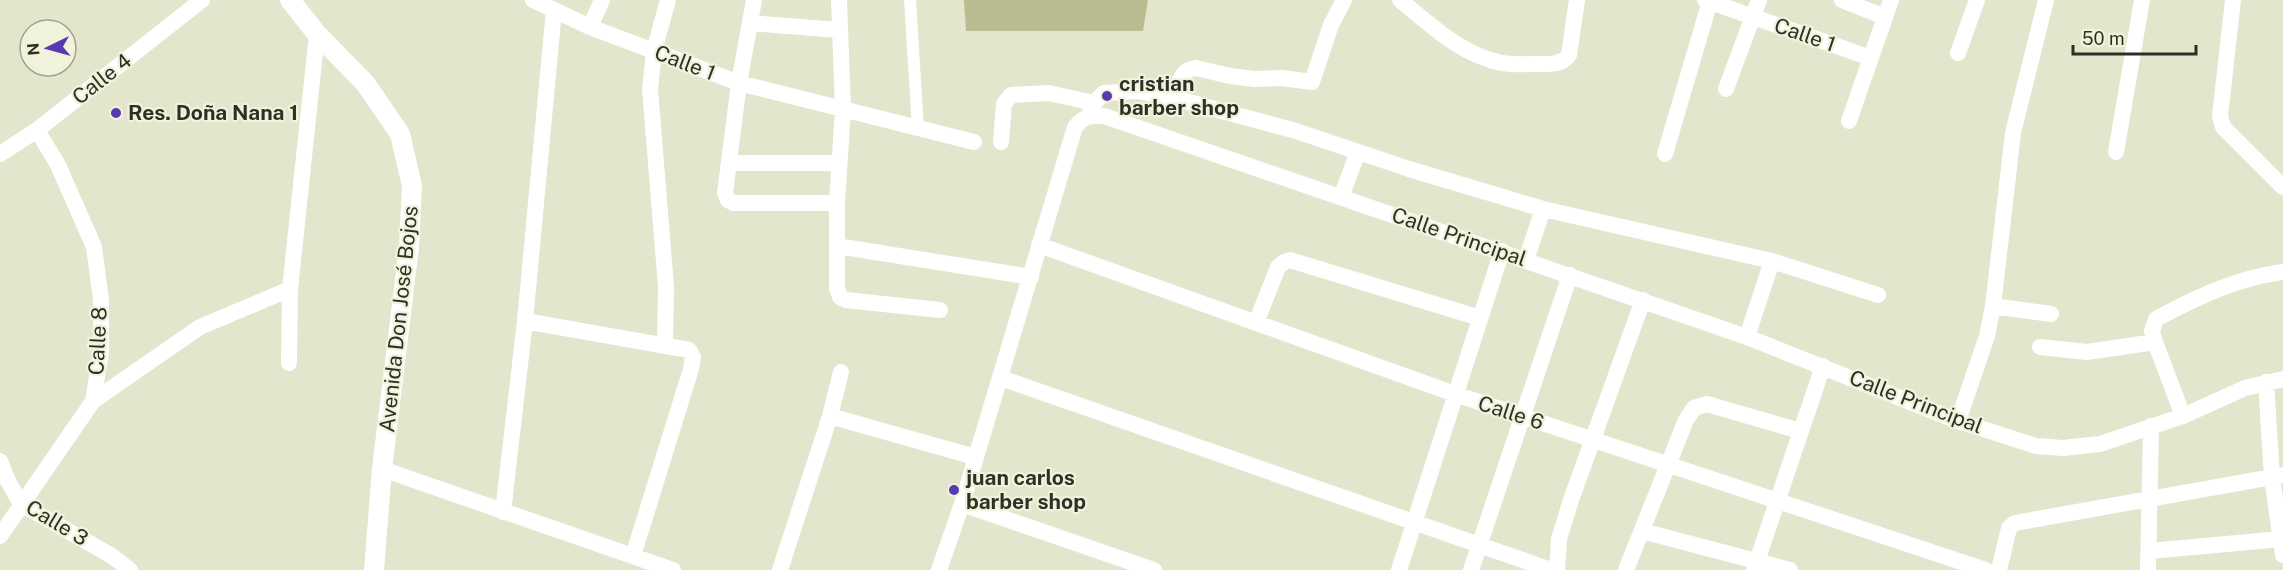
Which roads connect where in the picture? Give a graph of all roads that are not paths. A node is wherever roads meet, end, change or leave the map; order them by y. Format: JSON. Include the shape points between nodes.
{"nodes":[{"id":1,"x":202,"y":0,"type":"edge"},
{"id":2,"x":290,"y":0,"type":"edge"},
{"id":3,"x":533,"y":0,"type":"edge"},
{"id":4,"x":602,"y":0,"type":"edge"},
{"id":5,"x":668,"y":0,"type":"edge"},
{"id":6,"x":754,"y":0,"type":"edge"},
{"id":7,"x":839,"y":0,"type":"edge"},
{"id":8,"x":910,"y":0,"type":"edge"},
{"id":9,"x":1344,"y":0,"type":"edge"},
{"id":10,"x":1400,"y":0,"type":"edge"},
{"id":11,"x":1577,"y":0,"type":"edge"},
{"id":12,"x":1759,"y":0,"type":"edge"},
{"id":13,"x":1843,"y":0,"type":"edge"},
{"id":14,"x":1891,"y":0,"type":"edge"},
{"id":15,"x":1977,"y":0,"type":"edge"},
{"id":16,"x":2046,"y":0,"type":"edge"},
{"id":17,"x":2142,"y":0,"type":"edge"},
{"id":18,"x":2233,"y":0,"type":"edge"},
{"id":19,"x":1707,"y":1,"type":"edge"},
{"id":20,"x":554,"y":10,"type":"junction"},
{"id":21,"x":1752,"y":16,"type":"junction"},
{"id":22,"x":1885,"y":17,"type":"junction"},
{"id":23,"x":750,"y":23,"type":"junction"},
{"id":24,"x":591,"y":27,"type":"junction"},
{"id":25,"x":839,"y":30,"type":"junction"},
{"id":26,"x":317,"y":34,"type":"junction"},
{"id":27,"x":654,"y":51,"type":"junction"},
{"id":28,"x":1958,"y":53,"type":"dead end"},
{"id":29,"x":1871,"y":58,"type":"junction"},
{"id":30,"x":739,"y":83,"type":"junction"},
{"id":31,"x":1726,"y":89,"type":"dead end"},
{"id":32,"x":1174,"y":98,"type":"junction"},
{"id":33,"x":843,"y":108,"type":"junction"},
{"id":34,"x":1091,"y":109,"type":"junction"},
{"id":35,"x":1850,"y":121,"type":"dead end"},
{"id":36,"x":918,"y":129,"type":"junction"},
{"id":37,"x":37,"y":130,"type":"junction"},
{"id":38,"x":975,"y":142,"type":"dead end"},
{"id":39,"x":1001,"y":142,"type":"dead end"},
{"id":40,"x":1358,"y":152,"type":"junction"},
{"id":41,"x":2116,"y":152,"type":"dead end"},
{"id":42,"x":0,"y":154,"type":"edge"},
{"id":43,"x":1665,"y":154,"type":"dead end"},
{"id":44,"x":729,"y":163,"type":"junction"},
{"id":45,"x":839,"y":163,"type":"junction"},
{"id":46,"x":2283,"y":187,"type":"edge"},
{"id":47,"x":1341,"y":197,"type":"junction"},
{"id":48,"x":837,"y":202,"type":"junction"},
{"id":49,"x":1543,"y":209,"type":"junction"},
{"id":50,"x":1039,"y":245,"type":"junction"},
{"id":51,"x":837,"y":246,"type":"junction"},
{"id":52,"x":1502,"y":251,"type":"junction"},
{"id":53,"x":1526,"y":260,"type":"junction"},
{"id":54,"x":1772,"y":261,"type":"junction"},
{"id":55,"x":2283,"y":272,"type":"edge"},
{"id":56,"x":1570,"y":275,"type":"junction"},
{"id":57,"x":1031,"y":277,"type":"junction"},
{"id":58,"x":290,"y":289,"type":"junction"},
{"id":59,"x":1878,"y":295,"type":"dead end"},
{"id":60,"x":1643,"y":300,"type":"junction"},
{"id":61,"x":1993,"y":306,"type":"junction"},
{"id":62,"x":940,"y":310,"type":"dead end"},
{"id":63,"x":2051,"y":314,"type":"dead end"},
{"id":64,"x":1480,"y":318,"type":"junction"},
{"id":65,"x":525,"y":321,"type":"junction"},
{"id":66,"x":1256,"y":323,"type":"junction"},
{"id":67,"x":1747,"y":337,"type":"junction"},
{"id":68,"x":2155,"y":342,"type":"junction"},
{"id":69,"x":665,"y":345,"type":"junction"},
{"id":70,"x":2040,"y":347,"type":"dead end"},
{"id":71,"x":289,"y":363,"type":"dead end"},
{"id":72,"x":1823,"y":366,"type":"junction"},
{"id":73,"x":841,"y":372,"type":"dead end"},
{"id":74,"x":1001,"y":378,"type":"junction"},
{"id":75,"x":2283,"y":379,"type":"edge"},
{"id":76,"x":2266,"y":382,"type":"junction"},
{"id":77,"x":1455,"y":394,"type":"junction"},
{"id":78,"x":93,"y":401,"type":"junction"},
{"id":79,"x":830,"y":416,"type":"junction"},
{"id":80,"x":2183,"y":416,"type":"junction"},
{"id":81,"x":1522,"y":417,"type":"junction"},
{"id":82,"x":1958,"y":421,"type":"junction"},
{"id":83,"x":2151,"y":426,"type":"junction"},
{"id":84,"x":1800,"y":431,"type":"junction"},
{"id":85,"x":1592,"y":440,"type":"junction"},
{"id":86,"x":975,"y":457,"type":"junction"},
{"id":87,"x":0,"y":461,"type":"edge"},
{"id":88,"x":1669,"y":465,"type":"junction"},
{"id":89,"x":382,"y":469,"type":"junction"},
{"id":90,"x":2277,"y":476,"type":"edge"},
{"id":91,"x":2150,"y":499,"type":"junction"},
{"id":92,"x":1777,"y":501,"type":"junction"},
{"id":93,"x":21,"y":504,"type":"junction"},
{"id":94,"x":962,"y":504,"type":"junction"},
{"id":95,"x":503,"y":512,"type":"junction"},
{"id":96,"x":1414,"y":524,"type":"junction"},
{"id":97,"x":1642,"y":531,"type":"junction"},
{"id":98,"x":0,"y":536,"type":"edge"},
{"id":99,"x":1480,"y":544,"type":"junction"},
{"id":100,"x":2282,"y":547,"type":"edge"},
{"id":101,"x":2150,"y":551,"type":"junction"},
{"id":102,"x":633,"y":556,"type":"junction"},
{"id":103,"x":1755,"y":566,"type":"edge"},
{"id":104,"x":130,"y":570,"type":"edge"},
{"id":105,"x":374,"y":570,"type":"edge"},
{"id":106,"x":673,"y":570,"type":"edge"},
{"id":107,"x":780,"y":570,"type":"edge"},
{"id":108,"x":939,"y":570,"type":"edge"},
{"id":109,"x":1154,"y":570,"type":"edge"},
{"id":110,"x":1399,"y":570,"type":"edge"},
{"id":111,"x":1471,"y":570,"type":"edge"},
{"id":112,"x":1551,"y":570,"type":"edge"},
{"id":113,"x":1557,"y":570,"type":"edge"},
{"id":114,"x":1626,"y":570,"type":"edge"},
{"id":115,"x":1790,"y":570,"type":"edge"},
{"id":116,"x":1986,"y":570,"type":"edge"},
{"id":117,"x":1999,"y":570,"type":"edge"},
{"id":118,"x":2148,"y":570,"type":"edge"}],
"edges":[{"from":1,"to":37,"type":"street","name":"Calle 4"},
{"from":2,"to":26,"type":"street","name":"Avenida Don José Bojos"},
{"from":3,"to":20,"type":"street","name":"Calle 1"},
{"from":4,"to":24,"type":"street"},
{"from":5,"to":27,"type":"street"},
{"from":6,"to":23,"type":"street"},
{"from":7,"to":25,"type":"street"},
{"from":8,"to":36,"type":"street"},
{"from":9,"to":32,"type":"street","via":[[1331,25],[1312,82],[1254,79],[1196,68],[1183,73]]},
{"from":10,"to":11,"type":"street","via":[[1457,45],[1488,59],[1554,64],[1569,55]]},
{"from":12,"to":21,"type":"street"},
{"from":13,"to":22,"type":"street"},
{"from":14,"to":22,"type":"street"},
{"from":15,"to":28,"type":"street"},
{"from":16,"to":61,"type":"street","via":[[2013,133]]},
{"from":17,"to":41,"type":"street"},
{"from":18,"to":46,"type":"street","via":[[2221,123]]},
{"from":19,"to":21,"type":"street","name":"Calle 1"},
{"from":19,"to":43,"type":"street"},
{"from":20,"to":24,"type":"street","name":"Calle 1"},
{"from":20,"to":65,"type":"street"},
{"from":21,"to":29,"type":"street","name":"Calle 1"},
{"from":21,"to":31,"type":"street"},
{"from":22,"to":29,"type":"street"},
{"from":23,"to":25,"type":"street"},
{"from":23,"to":30,"type":"street"},
{"from":24,"to":27,"type":"street","name":"Calle 1"},
{"from":25,"to":33,"type":"street"},
{"from":26,"to":58,"type":"street"},
{"from":26,"to":89,"type":"street","name":"Avenida Don José Bojos","via":[[365,83],[400,134],[412,186],[409,247]]},
{"from":27,"to":30,"type":"street","name":"Calle 1"},
{"from":27,"to":69,"type":"street","via":[[650,89],[666,286]]},
{"from":29,"to":35,"type":"street"},
{"from":30,"to":33,"type":"street","name":"Calle 1"},
{"from":30,"to":44,"type":"street"},
{"from":32,"to":34,"type":"street","via":[[1138,91],[1104,93]]},
{"from":32,"to":40,"type":"street"},
{"from":33,"to":36,"type":"street","name":"Calle 1"},
{"from":33,"to":45,"type":"street"},
{"from":34,"to":39,"type":"street","name":"Calle Principal","via":[[1049,93],[1011,95],[1004,104]]},
{"from":34,"to":47,"type":"street","name":"Calle Principal"},
{"from":34,"to":50,"type":"street","via":[[1076,127]]},
{"from":36,"to":38,"type":"street","name":"Calle 1"},
{"from":37,"to":42,"type":"street","name":"Calle 4"},
{"from":37,"to":78,"type":"street","name":"Calle 8","via":[[58,165],[93,247],[101,300],[101,352]]},
{"from":40,"to":47,"type":"street"},
{"from":40,"to":49,"type":"street"},
{"from":44,"to":45,"type":"street"},
{"from":44,"to":48,"type":"street","via":[[725,193],[734,204]]},
{"from":45,"to":48,"type":"street"},
{"from":47,"to":52,"type":"street","name":"Calle Principal"},
{"from":48,"to":51,"type":"street"},
{"from":49,"to":53,"type":"street"},
{"from":49,"to":54,"type":"street"},
{"from":50,"to":57,"type":"street"},
{"from":50,"to":66,"type":"street","name":"Calle 6"},
{"from":51,"to":57,"type":"street"},
{"from":51,"to":62,"type":"street","via":[[840,297]]},
{"from":52,"to":53,"type":"street","name":"Calle Principal"},
{"from":52,"to":64,"type":"street"},
{"from":53,"to":56,"type":"street","name":"Calle Principal"},
{"from":54,"to":59,"type":"street"},
{"from":54,"to":67,"type":"street"},
{"from":55,"to":68,"type":"street","via":[[2235,282],[2156,319],[2152,331]]},
{"from":56,"to":60,"type":"street","name":"Calle Principal"},
{"from":56,"to":81,"type":"street"},
{"from":57,"to":74,"type":"street"},
{"from":58,"to":71,"type":"street"},
{"from":58,"to":78,"type":"street","via":[[200,327]]},
{"from":60,"to":67,"type":"street","name":"Calle Principal"},
{"from":60,"to":85,"type":"street"},
{"from":61,"to":63,"type":"street"},
{"from":61,"to":82,"type":"street"},
{"from":64,"to":66,"type":"street","via":[[1290,260],[1278,267]]},
{"from":64,"to":77,"type":"street"},
{"from":65,"to":69,"type":"street"},
{"from":65,"to":95,"type":"street"},
{"from":66,"to":77,"type":"street","name":"Calle 6"},
{"from":67,"to":72,"type":"street","name":"Calle Principal"},
{"from":68,"to":70,"type":"street","via":[[2086,352]]},
{"from":68,"to":80,"type":"street"},
{"from":69,"to":102,"type":"street","via":[[689,350],[692,369]]},
{"from":72,"to":82,"type":"street","name":"Calle Principal"},
{"from":72,"to":84,"type":"street"},
{"from":73,"to":79,"type":"street"},
{"from":74,"to":86,"type":"street"},
{"from":74,"to":96,"type":"street"},
{"from":75,"to":76,"type":"street","name":"Calle Principal"},
{"from":76,"to":80,"type":"street","name":"Calle Principal"},
{"from":76,"to":90,"type":"street"},
{"from":77,"to":81,"type":"street","name":"Calle 6"},
{"from":77,"to":96,"type":"street"},
{"from":78,"to":93,"type":"street","name":"Calle 8"},
{"from":79,"to":86,"type":"street"},
{"from":79,"to":107,"type":"street"},
{"from":80,"to":83,"type":"street","name":"Calle Principal"},
{"from":81,"to":85,"type":"street","name":"Calle 6"},
{"from":81,"to":99,"type":"street"},
{"from":82,"to":83,"type":"street","name":"Calle Principal","via":[[2036,446],[2063,448],[2100,444]]},
{"from":83,"to":91,"type":"street"},
{"from":84,"to":88,"type":"street","via":[[1700,405],[1686,420]]},
{"from":84,"to":92,"type":"street"},
{"from":85,"to":88,"type":"street","name":"Calle 6"},
{"from":85,"to":113,"type":"street","via":[[1559,539]]},
{"from":86,"to":94,"type":"street"},
{"from":87,"to":93,"type":"street","name":"Calle 3"},
{"from":88,"to":92,"type":"street","name":"Calle 6"},
{"from":88,"to":97,"type":"street"},
{"from":89,"to":95,"type":"street"},
{"from":89,"to":105,"type":"street","name":"Avenida Don José Bojos"},
{"from":90,"to":91,"type":"street"},
{"from":90,"to":100,"type":"street"},
{"from":91,"to":101,"type":"street"},
{"from":91,"to":117,"type":"street","via":[[2015,523],[2009,528]]},
{"from":92,"to":103,"type":"street"},
{"from":92,"to":116,"type":"street","name":"Calle 6"},
{"from":93,"to":98,"type":"street","name":"Calle 8"},
{"from":93,"to":104,"type":"street","name":"Calle 3"},
{"from":94,"to":108,"type":"street"},
{"from":94,"to":109,"type":"street"},
{"from":95,"to":102,"type":"street"},
{"from":96,"to":99,"type":"street"},
{"from":96,"to":110,"type":"street"},
{"from":97,"to":103,"type":"street"},
{"from":97,"to":114,"type":"street"},
{"from":99,"to":111,"type":"street"},
{"from":99,"to":112,"type":"street"},
{"from":100,"to":101,"type":"street"},
{"from":101,"to":118,"type":"street"},
{"from":102,"to":106,"type":"street"},
{"from":103,"to":115,"type":"street"}]}
